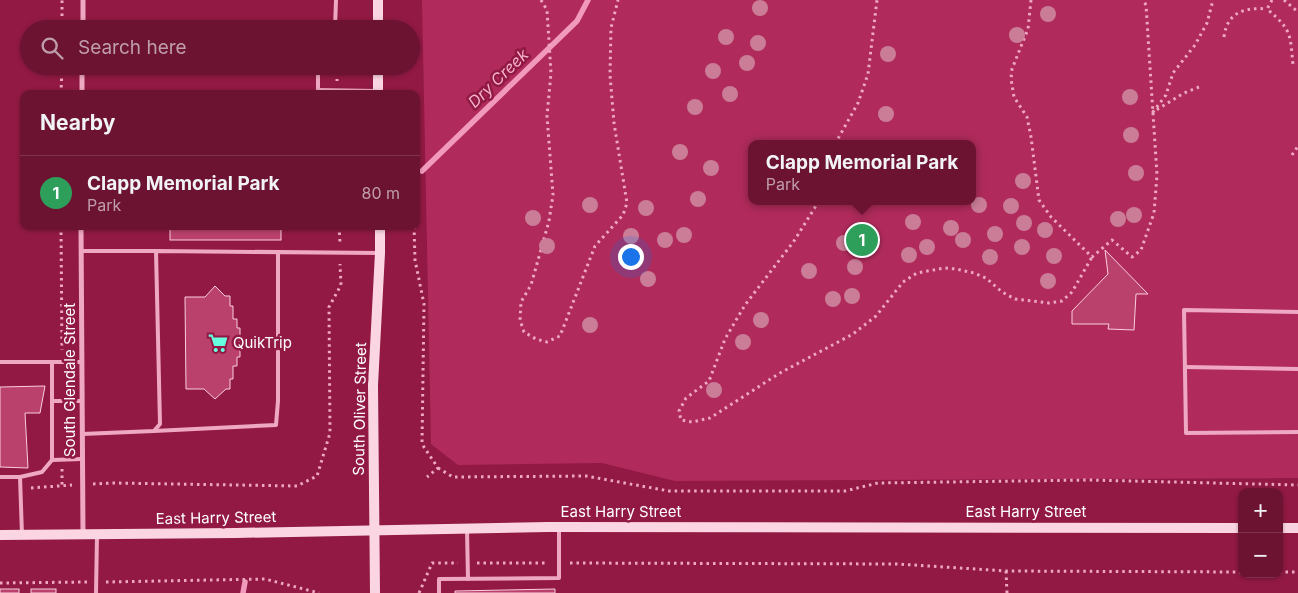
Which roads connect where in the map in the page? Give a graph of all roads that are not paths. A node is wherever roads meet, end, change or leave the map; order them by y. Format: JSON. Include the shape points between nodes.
{"nodes":[{"id":1,"x":83,"y":0,"type":"edge"},
{"id":2,"x":336,"y":0,"type":"edge"},
{"id":3,"x":378,"y":0,"type":"edge"},
{"id":4,"x":82,"y":20,"type":"edge"},
{"id":5,"x":335,"y":20,"type":"edge"},
{"id":6,"x":378,"y":20,"type":"edge"},
{"id":7,"x":82,"y":75,"type":"edge"},
{"id":8,"x":318,"y":75,"type":"edge"},
{"id":9,"x":378,"y":75,"type":"edge"},
{"id":10,"x":82,"y":90,"type":"edge"},
{"id":11,"x":318,"y":90,"type":"edge"},
{"id":12,"x":378,"y":90,"type":"edge"},
{"id":13,"x":81,"y":230,"type":"edge"},
{"id":14,"x":380,"y":230,"type":"edge"},
{"id":15,"x":81,"y":251,"type":"junction"},
{"id":16,"x":156,"y":251,"type":"junction"},
{"id":17,"x":278,"y":252,"type":"junction"},
{"id":18,"x":380,"y":253,"type":"junction"},
{"id":19,"x":1298,"y":312,"type":"edge"},
{"id":20,"x":0,"y":362,"type":"edge"},
{"id":21,"x":52,"y":362,"type":"junction"},
{"id":22,"x":82,"y":362,"type":"junction"},
{"id":23,"x":1184,"y":367,"type":"junction"},
{"id":24,"x":1298,"y":369,"type":"edge"},
{"id":25,"x":52,"y":401,"type":"junction"},
{"id":26,"x":82,"y":401,"type":"junction"},
{"id":27,"x":154,"y":431,"type":"junction"},
{"id":28,"x":1298,"y":432,"type":"edge"},
{"id":29,"x":82,"y":434,"type":"junction"},
{"id":30,"x":52,"y":460,"type":"junction"},
{"id":31,"x":82,"y":460,"type":"junction"},
{"id":32,"x":0,"y":477,"type":"edge"},
{"id":33,"x":20,"y":477,"type":"junction"},
{"id":34,"x":559,"y":527,"type":"junction"},
{"id":35,"x":467,"y":528,"type":"junction"},
{"id":36,"x":1238,"y":528,"type":"edge"},
{"id":37,"x":1283,"y":528,"type":"edge"},
{"id":38,"x":1298,"y":528,"type":"edge"},
{"id":39,"x":374,"y":530,"type":"junction"},
{"id":40,"x":83,"y":534,"type":"junction"},
{"id":41,"x":96,"y":534,"type":"junction"},
{"id":42,"x":0,"y":535,"type":"edge"},
{"id":43,"x":22,"y":535,"type":"junction"},
{"id":44,"x":468,"y":579,"type":"junction"},
{"id":45,"x":96,"y":593,"type":"edge"},
{"id":46,"x":375,"y":593,"type":"edge"},
{"id":47,"x":439,"y":593,"type":"edge"}],
"edges":[{"from":1,"to":4,"type":"street"},
{"from":2,"to":5,"type":"lane"},
{"from":3,"to":6,"type":"main road"},
{"from":7,"to":10,"type":"street"},
{"from":8,"to":11,"type":"lane"},
{"from":9,"to":12,"type":"main road"},
{"from":13,"to":15,"type":"street","name":"South Glendale Street"},
{"from":14,"to":18,"type":"main road","name":"South Oliver Street"},
{"from":15,"to":16,"type":"lane"},
{"from":15,"to":22,"type":"street","name":"South Glendale Street"},
{"from":16,"to":17,"type":"lane"},
{"from":16,"to":27,"type":"lane","via":[[160,424]]},
{"from":17,"to":18,"type":"lane"},
{"from":17,"to":27,"type":"lane","via":[[276,425]]},
{"from":18,"to":39,"type":"main road","name":"South Oliver Street","via":[[373,385]]},
{"from":19,"to":23,"type":"lane","via":[[1184,310]]},
{"from":20,"to":21,"type":"lane"},
{"from":21,"to":22,"type":"lane"},
{"from":21,"to":25,"type":"lane"},
{"from":22,"to":26,"type":"street","name":"South Glendale Street"},
{"from":23,"to":24,"type":"lane"},
{"from":23,"to":28,"type":"lane","via":[[1186,433]]},
{"from":25,"to":26,"type":"lane"},
{"from":25,"to":30,"type":"lane"},
{"from":26,"to":29,"type":"street","name":"South Glendale Street"},
{"from":27,"to":29,"type":"lane"},
{"from":29,"to":31,"type":"street","name":"South Glendale Street"},
{"from":30,"to":31,"type":"lane"},
{"from":30,"to":33,"type":"lane","via":[[42,472]]},
{"from":31,"to":40,"type":"street","name":"South Glendale Street"},
{"from":32,"to":33,"type":"lane"},
{"from":33,"to":43,"type":"lane"},
{"from":34,"to":35,"type":"main road","name":"East Harry Street"},
{"from":34,"to":36,"type":"main road","name":"East Harry Street"},
{"from":34,"to":44,"type":"lane","via":[[559,578]]},
{"from":35,"to":39,"type":"main road","name":"East Harry Street"},
{"from":35,"to":44,"type":"lane"},
{"from":37,"to":38,"type":"main road"},
{"from":39,"to":41,"type":"main road","name":"East Harry Street"},
{"from":39,"to":46,"type":"main road","name":"South Oliver Street"},
{"from":40,"to":41,"type":"main road","name":"East Harry Street"},
{"from":40,"to":43,"type":"main road","name":"East Harry Street"},
{"from":41,"to":45,"type":"lane"},
{"from":42,"to":43,"type":"main road","name":"East Harry Street"},
{"from":44,"to":47,"type":"lane","via":[[439,579]]}]}
